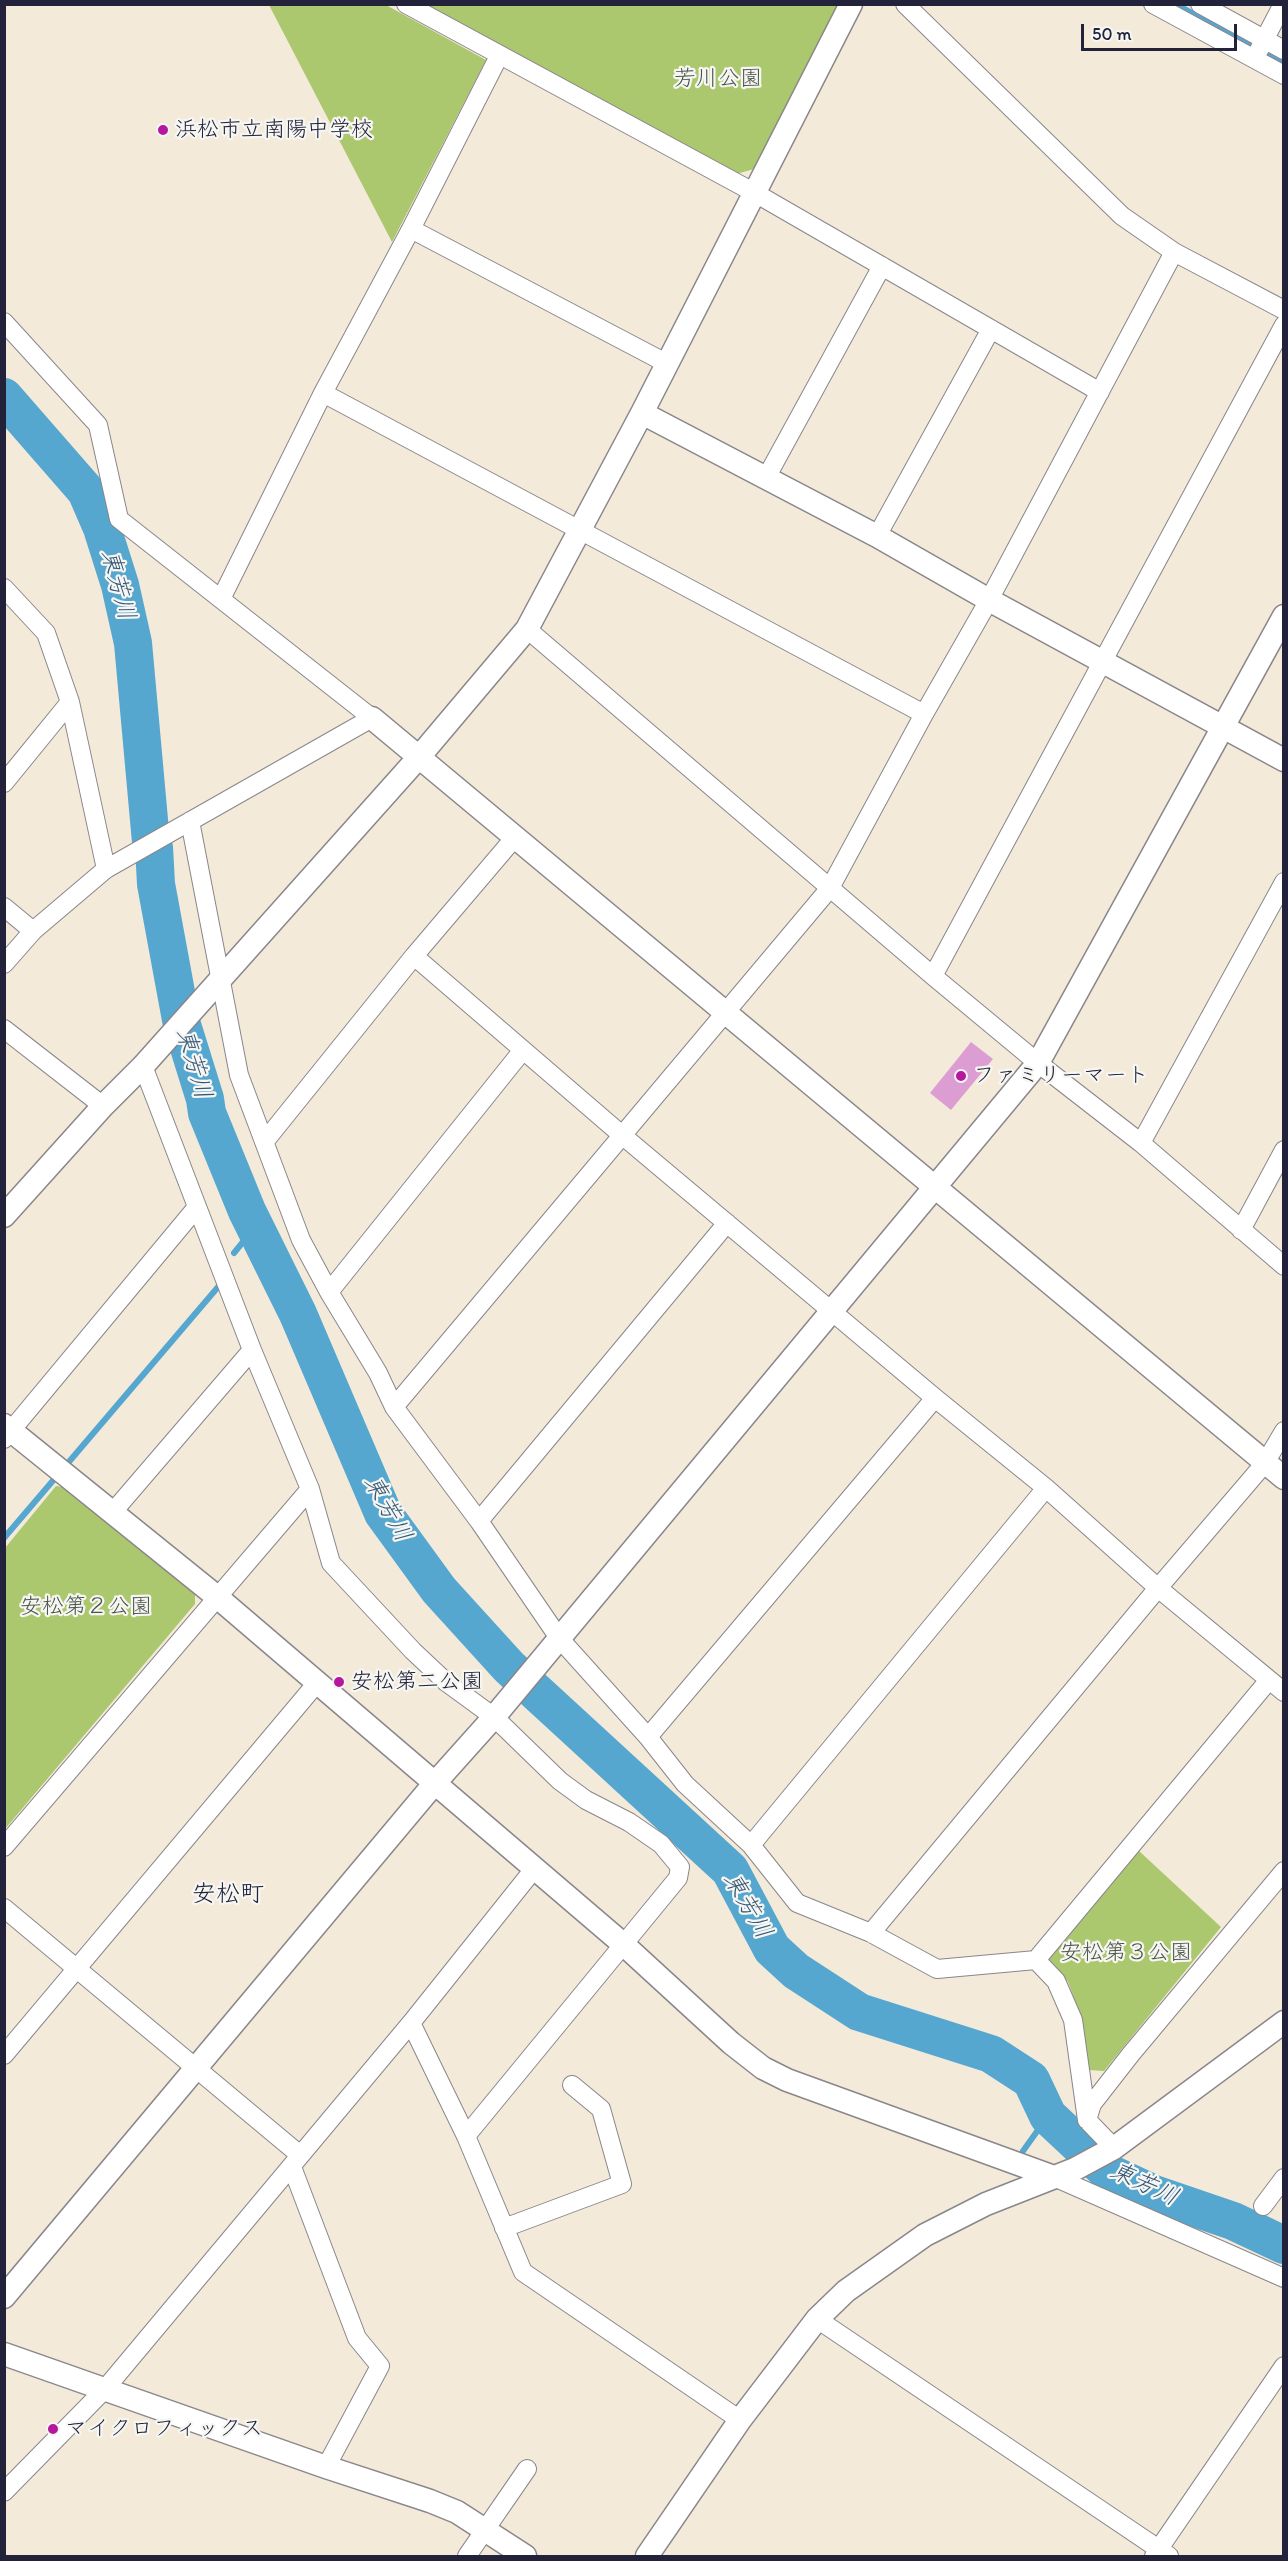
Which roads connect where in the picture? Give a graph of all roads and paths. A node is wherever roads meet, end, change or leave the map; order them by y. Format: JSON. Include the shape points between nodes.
{"nodes":[{"id":1,"x":406,"y":4,"type":"edge"},
{"id":2,"x":851,"y":4,"type":"edge"},
{"id":3,"x":905,"y":4,"type":"edge"},
{"id":4,"x":1152,"y":4,"type":"edge"},
{"id":5,"x":1200,"y":4,"type":"edge"},
{"id":6,"x":1283,"y":4,"type":"edge"},
{"id":7,"x":1264,"y":40,"type":"junction"},
{"id":8,"x":1284,"y":50,"type":"edge"},
{"id":9,"x":499,"y":56,"type":"junction"},
{"id":10,"x":1254,"y":59,"type":"junction"},
{"id":11,"x":1284,"y":75,"type":"edge"},
{"id":12,"x":755,"y":193,"type":"junction"},
{"id":13,"x":411,"y":229,"type":"junction"},
{"id":14,"x":1174,"y":252,"type":"junction"},
{"id":15,"x":882,"y":266,"type":"junction"},
{"id":16,"x":1284,"y":310,"type":"edge"},
{"id":17,"x":4,"y":322,"type":"edge"},
{"id":18,"x":1284,"y":325,"type":"edge"},
{"id":19,"x":991,"y":329,"type":"junction"},
{"id":20,"x":666,"y":363,"type":"junction"},
{"id":21,"x":1100,"y":392,"type":"junction"},
{"id":22,"x":323,"y":393,"type":"junction"},
{"id":23,"x":642,"y":414,"type":"junction"},
{"id":24,"x":766,"y":478,"type":"junction"},
{"id":25,"x":578,"y":531,"type":"junction"},
{"id":26,"x":877,"y":536,"type":"junction"},
{"id":27,"x":4,"y":588,"type":"edge"},
{"id":28,"x":221,"y":599,"type":"junction"},
{"id":29,"x":989,"y":600,"type":"junction"},
{"id":30,"x":1284,"y":616,"type":"edge"},
{"id":31,"x":527,"y":629,"type":"junction"},
{"id":32,"x":1104,"y":662,"type":"junction"},
{"id":33,"x":70,"y":702,"type":"junction"},
{"id":34,"x":924,"y":714,"type":"junction"},
{"id":35,"x":372,"y":718,"type":"junction"},
{"id":36,"x":1223,"y":728,"type":"junction"},
{"id":37,"x":419,"y":757,"type":"junction"},
{"id":38,"x":1284,"y":760,"type":"edge"},
{"id":39,"x":4,"y":783,"type":"edge"},
{"id":40,"x":190,"y":821,"type":"junction"},
{"id":41,"x":516,"y":836,"type":"junction"},
{"id":42,"x":106,"y":869,"type":"junction"},
{"id":43,"x":1284,"y":882,"type":"edge"},
{"id":44,"x":830,"y":888,"type":"junction"},
{"id":45,"x":4,"y":907,"type":"edge"},
{"id":46,"x":33,"y":932,"type":"junction"},
{"id":47,"x":414,"y":956,"type":"junction"},
{"id":48,"x":4,"y":964,"type":"edge"},
{"id":49,"x":933,"y":976,"type":"junction"},
{"id":50,"x":220,"y":979,"type":"junction"},
{"id":51,"x":726,"y":1014,"type":"junction"},
{"id":52,"x":4,"y":1029,"type":"edge"},
{"id":53,"x":523,"y":1050,"type":"junction"},
{"id":54,"x":1038,"y":1063,"type":"junction"},
{"id":55,"x":144,"y":1066,"type":"junction"},
{"id":56,"x":103,"y":1106,"type":"junction"},
{"id":57,"x":623,"y":1136,"type":"junction"},
{"id":58,"x":265,"y":1141,"type":"junction"},
{"id":59,"x":1141,"y":1143,"type":"junction"},
{"id":60,"x":1284,"y":1150,"type":"edge"},
{"id":61,"x":935,"y":1186,"type":"junction"},
{"id":62,"x":197,"y":1207,"type":"junction"},
{"id":63,"x":4,"y":1216,"type":"edge"},
{"id":64,"x":728,"y":1223,"type":"junction"},
{"id":65,"x":1241,"y":1230,"type":"junction"},
{"id":66,"x":1284,"y":1266,"type":"edge"},
{"id":67,"x":329,"y":1292,"type":"junction"},
{"id":68,"x":831,"y":1309,"type":"junction"},
{"id":69,"x":252,"y":1350,"type":"junction"},
{"id":70,"x":935,"y":1398,"type":"junction"},
{"id":71,"x":394,"y":1407,"type":"junction"},
{"id":72,"x":7,"y":1431,"type":"edge"},
{"id":73,"x":1284,"y":1431,"type":"edge"},
{"id":74,"x":1265,"y":1463,"type":"junction"},
{"id":75,"x":1284,"y":1478,"type":"edge"},
{"id":76,"x":1046,"y":1488,"type":"junction"},
{"id":77,"x":310,"y":1489,"type":"junction"},
{"id":78,"x":112,"y":1513,"type":"junction"},
{"id":79,"x":479,"y":1521,"type":"junction"},
{"id":80,"x":1158,"y":1588,"type":"junction"},
{"id":81,"x":216,"y":1596,"type":"junction"},
{"id":82,"x":556,"y":1642,"type":"junction"},
{"id":83,"x":1269,"y":1680,"type":"junction"},
{"id":84,"x":316,"y":1684,"type":"junction"},
{"id":85,"x":1284,"y":1692,"type":"edge"},
{"id":86,"x":501,"y":1708,"type":"junction"},
{"id":87,"x":648,"y":1737,"type":"junction"},
{"id":88,"x":434,"y":1784,"type":"junction"},
{"id":89,"x":751,"y":1845,"type":"junction"},
{"id":90,"x":4,"y":1847,"type":"edge"},
{"id":91,"x":534,"y":1869,"type":"junction"},
{"id":92,"x":1284,"y":1871,"type":"edge"},
{"id":93,"x":4,"y":1908,"type":"edge"},
{"id":94,"x":871,"y":1933,"type":"junction"},
{"id":95,"x":622,"y":1944,"type":"junction"},
{"id":96,"x":1036,"y":1960,"type":"junction"},
{"id":97,"x":80,"y":1969,"type":"junction"},
{"id":98,"x":1284,"y":2022,"type":"edge"},
{"id":99,"x":411,"y":2023,"type":"junction"},
{"id":100,"x":4,"y":2055,"type":"edge"},
{"id":101,"x":195,"y":2069,"type":"junction"},
{"id":102,"x":572,"y":2085,"type":"dead end"},
{"id":103,"x":1087,"y":2120,"type":"junction"},
{"id":104,"x":466,"y":2136,"type":"junction"},
{"id":105,"x":1109,"y":2150,"type":"junction"},
{"id":106,"x":296,"y":2161,"type":"junction"},
{"id":107,"x":1065,"y":2173,"type":"junction"},
{"id":108,"x":1284,"y":2178,"type":"edge"},
{"id":109,"x":1263,"y":2206,"type":"dead end"},
{"id":110,"x":504,"y":2228,"type":"junction"},
{"id":111,"x":1284,"y":2278,"type":"edge"},
{"id":112,"x":4,"y":2298,"type":"edge"},
{"id":113,"x":817,"y":2319,"type":"junction"},
{"id":114,"x":4,"y":2354,"type":"edge"},
{"id":115,"x":1284,"y":2366,"type":"edge"},
{"id":116,"x":105,"y":2389,"type":"junction"},
{"id":117,"x":740,"y":2420,"type":"junction"},
{"id":118,"x":326,"y":2467,"type":"junction"},
{"id":119,"x":527,"y":2469,"type":"dead end"},
{"id":120,"x":4,"y":2492,"type":"edge"},
{"id":121,"x":486,"y":2530,"type":"junction"},
{"id":122,"x":1161,"y":2554,"type":"edge"},
{"id":123,"x":467,"y":2556,"type":"edge"},
{"id":124,"x":525,"y":2556,"type":"edge"},
{"id":125,"x":647,"y":2556,"type":"edge"}],
"edges":[{"from":1,"to":9,"type":"street"},
{"from":2,"to":12,"type":"street"},
{"from":3,"to":14,"type":"street","via":[[1122,216]]},
{"from":4,"to":10,"type":"street"},
{"from":5,"to":7,"type":"street"},
{"from":6,"to":7,"type":"street"},
{"from":7,"to":8,"type":"street"},
{"from":7,"to":10,"type":"street"},
{"from":9,"to":12,"type":"street"},
{"from":9,"to":13,"type":"street"},
{"from":10,"to":11,"type":"street"},
{"from":12,"to":15,"type":"street"},
{"from":12,"to":20,"type":"street"},
{"from":13,"to":20,"type":"street"},
{"from":13,"to":22,"type":"street"},
{"from":14,"to":16,"type":"street"},
{"from":14,"to":21,"type":"street"},
{"from":15,"to":19,"type":"street"},
{"from":15,"to":24,"type":"street"},
{"from":17,"to":28,"type":"street","via":[[98,424],[119,519]]},
{"from":18,"to":32,"type":"street"},
{"from":19,"to":21,"type":"street"},
{"from":19,"to":26,"type":"street"},
{"from":20,"to":23,"type":"street"},
{"from":21,"to":29,"type":"street"},
{"from":22,"to":25,"type":"street"},
{"from":22,"to":28,"type":"street"},
{"from":23,"to":24,"type":"street"},
{"from":23,"to":25,"type":"street"},
{"from":24,"to":26,"type":"street"},
{"from":25,"to":31,"type":"street"},
{"from":25,"to":34,"type":"street"},
{"from":26,"to":29,"type":"street"},
{"from":27,"to":33,"type":"street","via":[[46,633]]},
{"from":28,"to":35,"type":"street"},
{"from":29,"to":32,"type":"street"},
{"from":29,"to":34,"type":"street"},
{"from":30,"to":36,"type":"street"},
{"from":31,"to":37,"type":"street"},
{"from":31,"to":44,"type":"street"},
{"from":32,"to":36,"type":"street"},
{"from":32,"to":49,"type":"street"},
{"from":33,"to":39,"type":"street"},
{"from":33,"to":42,"type":"street"},
{"from":34,"to":44,"type":"street"},
{"from":35,"to":37,"type":"street"},
{"from":35,"to":40,"type":"street"},
{"from":36,"to":38,"type":"street"},
{"from":36,"to":54,"type":"street"},
{"from":37,"to":41,"type":"street"},
{"from":37,"to":50,"type":"street"},
{"from":40,"to":42,"type":"street"},
{"from":40,"to":50,"type":"street"},
{"from":41,"to":47,"type":"street"},
{"from":41,"to":51,"type":"street"},
{"from":42,"to":46,"type":"street"},
{"from":43,"to":59,"type":"street"},
{"from":44,"to":49,"type":"street"},
{"from":44,"to":51,"type":"street"},
{"from":45,"to":46,"type":"street"},
{"from":46,"to":48,"type":"street"},
{"from":47,"to":53,"type":"street"},
{"from":47,"to":58,"type":"street"},
{"from":49,"to":54,"type":"street"},
{"from":50,"to":55,"type":"street"},
{"from":50,"to":58,"type":"street","via":[[239,1075]]},
{"from":51,"to":57,"type":"street"},
{"from":51,"to":61,"type":"street"},
{"from":52,"to":56,"type":"street"},
{"from":53,"to":57,"type":"street"},
{"from":53,"to":67,"type":"street"},
{"from":54,"to":59,"type":"street"},
{"from":54,"to":61,"type":"street"},
{"from":55,"to":56,"type":"street"},
{"from":55,"to":62,"type":"street"},
{"from":56,"to":63,"type":"street"},
{"from":57,"to":64,"type":"street"},
{"from":57,"to":71,"type":"street"},
{"from":58,"to":67,"type":"street","via":[[301,1240]]},
{"from":59,"to":65,"type":"street"},
{"from":60,"to":65,"type":"street"},
{"from":61,"to":68,"type":"street"},
{"from":61,"to":74,"type":"street"},
{"from":62,"to":69,"type":"street"},
{"from":62,"to":72,"type":"street"},
{"from":64,"to":68,"type":"street"},
{"from":64,"to":79,"type":"street"},
{"from":65,"to":66,"type":"street"},
{"from":67,"to":71,"type":"street"},
{"from":68,"to":70,"type":"street"},
{"from":68,"to":82,"type":"street"},
{"from":69,"to":77,"type":"street"},
{"from":69,"to":78,"type":"street"},
{"from":70,"to":76,"type":"street"},
{"from":70,"to":87,"type":"street"},
{"from":71,"to":79,"type":"street"},
{"from":72,"to":78,"type":"street"},
{"from":73,"to":74,"type":"street"},
{"from":74,"to":75,"type":"street"},
{"from":74,"to":80,"type":"street"},
{"from":76,"to":80,"type":"street"},
{"from":76,"to":89,"type":"street"},
{"from":77,"to":81,"type":"street"},
{"from":77,"to":86,"type":"street","via":[[331,1563],[446,1682]]},
{"from":78,"to":81,"type":"street"},
{"from":79,"to":82,"type":"street"},
{"from":80,"to":83,"type":"street"},
{"from":80,"to":94,"type":"street"},
{"from":81,"to":84,"type":"street"},
{"from":81,"to":90,"type":"street"},
{"from":82,"to":86,"type":"street"},
{"from":82,"to":87,"type":"street"},
{"from":83,"to":85,"type":"street"},
{"from":83,"to":96,"type":"street"},
{"from":84,"to":88,"type":"street"},
{"from":84,"to":97,"type":"street"},
{"from":86,"to":88,"type":"street"},
{"from":86,"to":95,"type":"street","via":[[560,1781],[661,1844],[680,1867],[678,1878]]},
{"from":87,"to":89,"type":"street","via":[[686,1784]]},
{"from":88,"to":91,"type":"street"},
{"from":88,"to":101,"type":"street"},
{"from":89,"to":94,"type":"street","via":[[797,1903]]},
{"from":91,"to":95,"type":"street"},
{"from":91,"to":99,"type":"street"},
{"from":92,"to":103,"type":"street","via":[[1131,2054],[1092,2104]]},
{"from":93,"to":97,"type":"street"},
{"from":94,"to":96,"type":"street","via":[[937,1969]]},
{"from":95,"to":104,"type":"street"},
{"from":95,"to":107,"type":"street","via":[[763,2068],[787,2080]]},
{"from":96,"to":103,"type":"street","via":[[1056,1981],[1073,2020]]},
{"from":97,"to":100,"type":"street"},
{"from":97,"to":101,"type":"street"},
{"from":98,"to":105,"type":"street"},
{"from":99,"to":104,"type":"street"},
{"from":99,"to":106,"type":"street"},
{"from":101,"to":106,"type":"street"},
{"from":101,"to":112,"type":"street"},
{"from":102,"to":110,"type":"street","via":[[601,2109],[622,2184]]},
{"from":103,"to":105,"type":"street"},
{"from":104,"to":110,"type":"street"},
{"from":105,"to":107,"type":"street"},
{"from":106,"to":116,"type":"street"},
{"from":106,"to":118,"type":"street","via":[[357,2338],[380,2366]]},
{"from":107,"to":111,"type":"street"},
{"from":107,"to":113,"type":"street","via":[[986,2204],[925,2235],[846,2291]]},
{"from":108,"to":109,"type":"street"},
{"from":110,"to":117,"type":"street","via":[[523,2272]]},
{"from":113,"to":117,"type":"street"},
{"from":113,"to":122,"type":"street"},
{"from":114,"to":116,"type":"street"},
{"from":115,"to":122,"type":"street"},
{"from":116,"to":118,"type":"street"},
{"from":116,"to":120,"type":"street"},
{"from":117,"to":125,"type":"street"},
{"from":118,"to":121,"type":"street","via":[[430,2501]]},
{"from":119,"to":121,"type":"street"},
{"from":121,"to":123,"type":"street"},
{"from":121,"to":124,"type":"street"}]}
